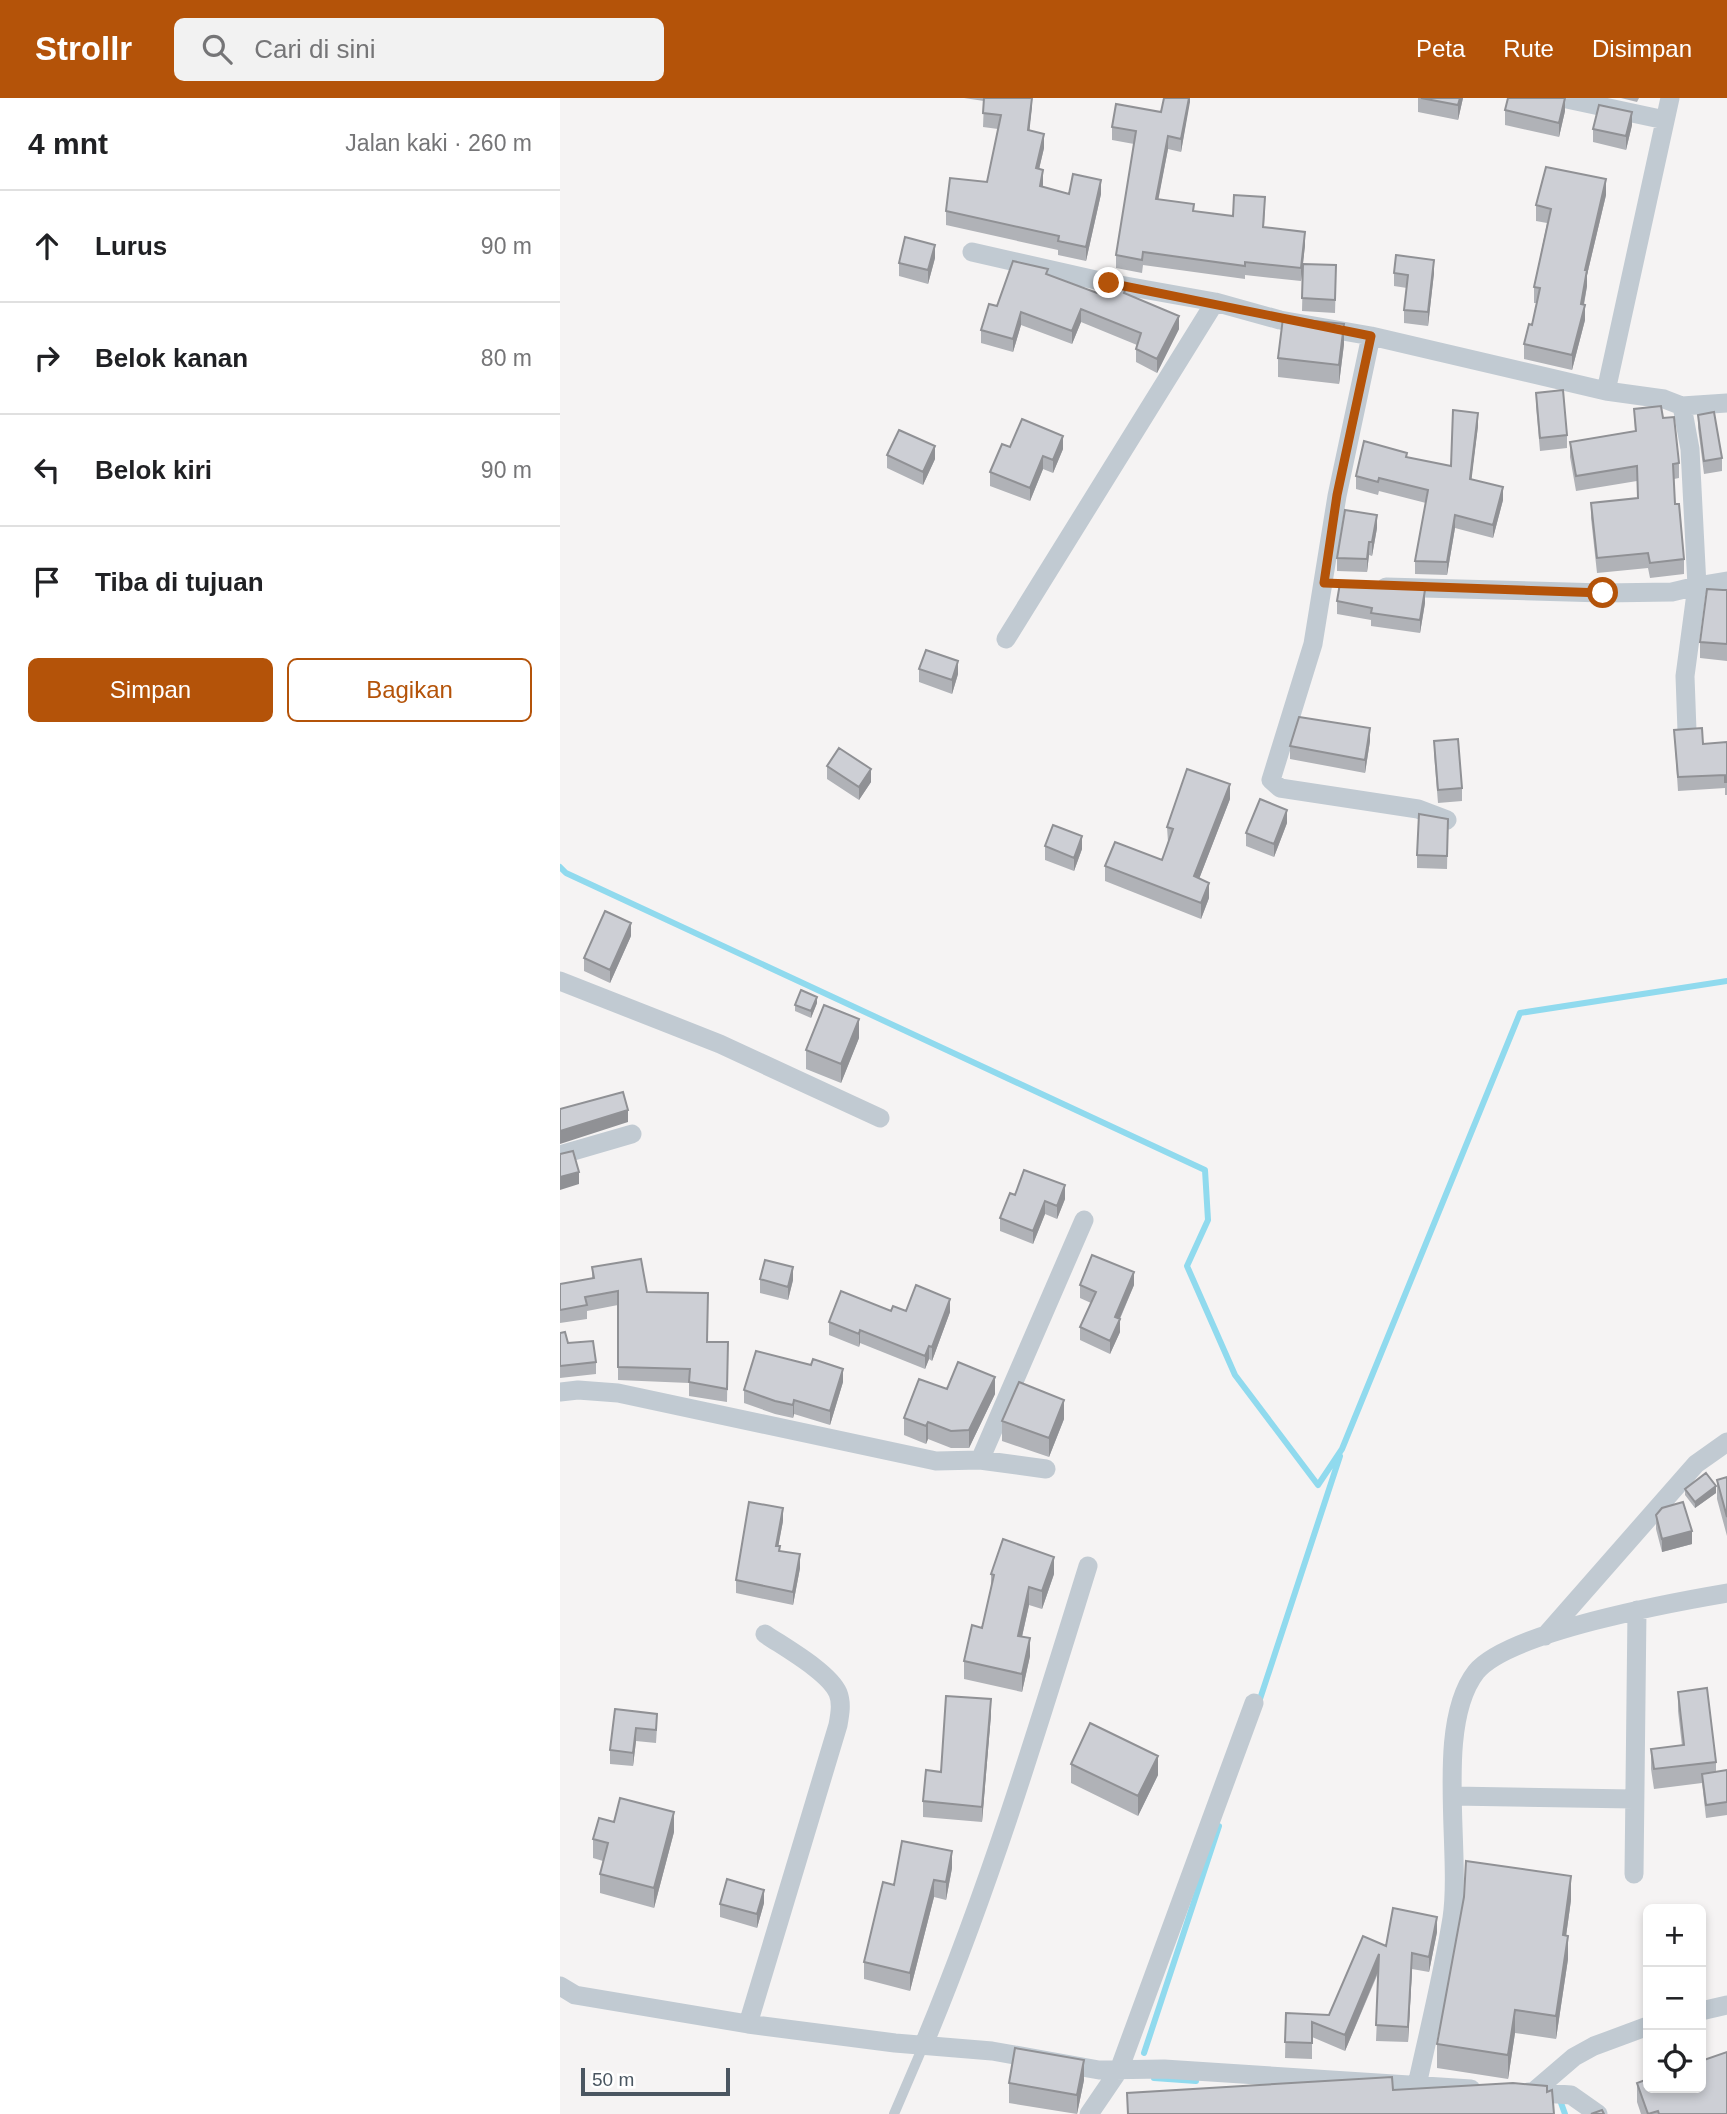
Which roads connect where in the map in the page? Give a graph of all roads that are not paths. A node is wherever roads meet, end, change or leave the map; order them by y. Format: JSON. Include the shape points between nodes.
{"nodes":[{"id":1,"x":1562,"y":98,"type":"edge"},
{"id":2,"x":1670,"y":98,"type":"edge"},
{"id":3,"x":1665,"y":120,"type":"junction"},
{"id":4,"x":972,"y":252,"type":"dead end"},
{"id":5,"x":1215,"y":302,"type":"junction"},
{"id":6,"x":1371,"y":336,"type":"junction"},
{"id":7,"x":1606,"y":391,"type":"junction"},
{"id":8,"x":1727,"y":403,"type":"edge"},
{"id":9,"x":1682,"y":406,"type":"junction"},
{"id":10,"x":1727,"y":581,"type":"edge"},
{"id":11,"x":1363,"y":585,"type":"edge"},
{"id":12,"x":1697,"y":586,"type":"junction"},
{"id":13,"x":1006,"y":639,"type":"dead end"},
{"id":14,"x":1687,"y":731,"type":"edge"},
{"id":15,"x":1447,"y":820,"type":"edge"},
{"id":16,"x":560,"y":981,"type":"edge"},
{"id":17,"x":880,"y":1118,"type":"dead end"},
{"id":18,"x":632,"y":1134,"type":"dead end"},
{"id":19,"x":560,"y":1155,"type":"edge"},
{"id":20,"x":1084,"y":1220,"type":"dead end"},
{"id":21,"x":560,"y":1392,"type":"edge"},
{"id":22,"x":1727,"y":1442,"type":"edge"},
{"id":23,"x":980,"y":1460,"type":"junction"},
{"id":24,"x":1046,"y":1469,"type":"dead end"},
{"id":25,"x":1088,"y":1566,"type":"dead end"},
{"id":26,"x":1727,"y":1593,"type":"edge"},
{"id":27,"x":1637,"y":1610,"type":"junction"},
{"id":28,"x":765,"y":1633,"type":"dead end"},
{"id":29,"x":1545,"y":1637,"type":"junction"},
{"id":30,"x":1254,"y":1703,"type":"dead end"},
{"id":31,"x":1453,"y":1796,"type":"junction"},
{"id":32,"x":1633,"y":1799,"type":"junction"},
{"id":33,"x":1634,"y":1874,"type":"dead end"},
{"id":34,"x":560,"y":1986,"type":"edge"},
{"id":35,"x":1727,"y":2005,"type":"edge"},
{"id":36,"x":1706,"y":2010,"type":"edge"},
{"id":37,"x":748,"y":2024,"type":"junction"},
{"id":38,"x":1643,"y":2028,"type":"edge"},
{"id":39,"x":924,"y":2044,"type":"junction"},
{"id":40,"x":1119,"y":2070,"type":"junction"},
{"id":41,"x":1417,"y":2085,"type":"junction"},
{"id":42,"x":1532,"y":2093,"type":"junction"},
{"id":43,"x":894,"y":2114,"type":"edge"},
{"id":44,"x":1089,"y":2114,"type":"edge"},
{"id":45,"x":1598,"y":2114,"type":"edge"}],
"edges":[{"from":1,"to":3,"type":"street"},
{"from":2,"to":3,"type":"street"},
{"from":3,"to":7,"type":"street"},
{"from":4,"to":5,"type":"street"},
{"from":5,"to":6,"type":"street","via":[[1280,320]]},
{"from":5,"to":13,"type":"street"},
{"from":6,"to":7,"type":"street"},
{"from":6,"to":15,"type":"street","via":[[1337,495],[1331,584],[1271,780],[1273,785],[1418,809]]},
{"from":7,"to":9,"type":"street"},
{"from":8,"to":9,"type":"street"},
{"from":9,"to":12,"type":"street","via":[[1690,449]]},
{"from":10,"to":12,"type":"street"},
{"from":11,"to":12,"type":"street","via":[[1603,593],[1672,592]]},
{"from":12,"to":14,"type":"street","via":[[1685,676]]},
{"from":16,"to":17,"type":"street","via":[[720,1044]]},
{"from":18,"to":19,"type":"street"},
{"from":20,"to":23,"type":"street"},
{"from":21,"to":23,"type":"street","via":[[618,1393],[936,1461]]},
{"from":22,"to":29,"type":"street","via":[[1696,1464]]},
{"from":23,"to":24,"type":"street"},
{"from":25,"to":39,"type":"street","via":[[968,1940]]},
{"from":26,"to":27,"type":"street"},
{"from":27,"to":29,"type":"street"},
{"from":27,"to":32,"type":"street"},
{"from":28,"to":37,"type":"street","via":[[824,1676],[837,1691],[841,1706]]},
{"from":29,"to":31,"type":"street","via":[[1504,1652],[1477,1670],[1464,1690],[1456,1726]]},
{"from":30,"to":40,"type":"street"},
{"from":31,"to":32,"type":"street"},
{"from":31,"to":41,"type":"street","via":[[1452,1916]]},
{"from":32,"to":33,"type":"street"},
{"from":34,"to":37,"type":"street","via":[[575,1995]]},
{"from":35,"to":36,"type":"street"},
{"from":37,"to":39,"type":"street"},
{"from":38,"to":42,"type":"street","via":[[1574,2057]]},
{"from":39,"to":40,"type":"street"},
{"from":39,"to":43,"type":"lane"},
{"from":40,"to":41,"type":"street"},
{"from":40,"to":44,"type":"street"},
{"from":41,"to":42,"type":"street"},
{"from":42,"to":45,"type":"street","via":[[1571,2095]]}]}
